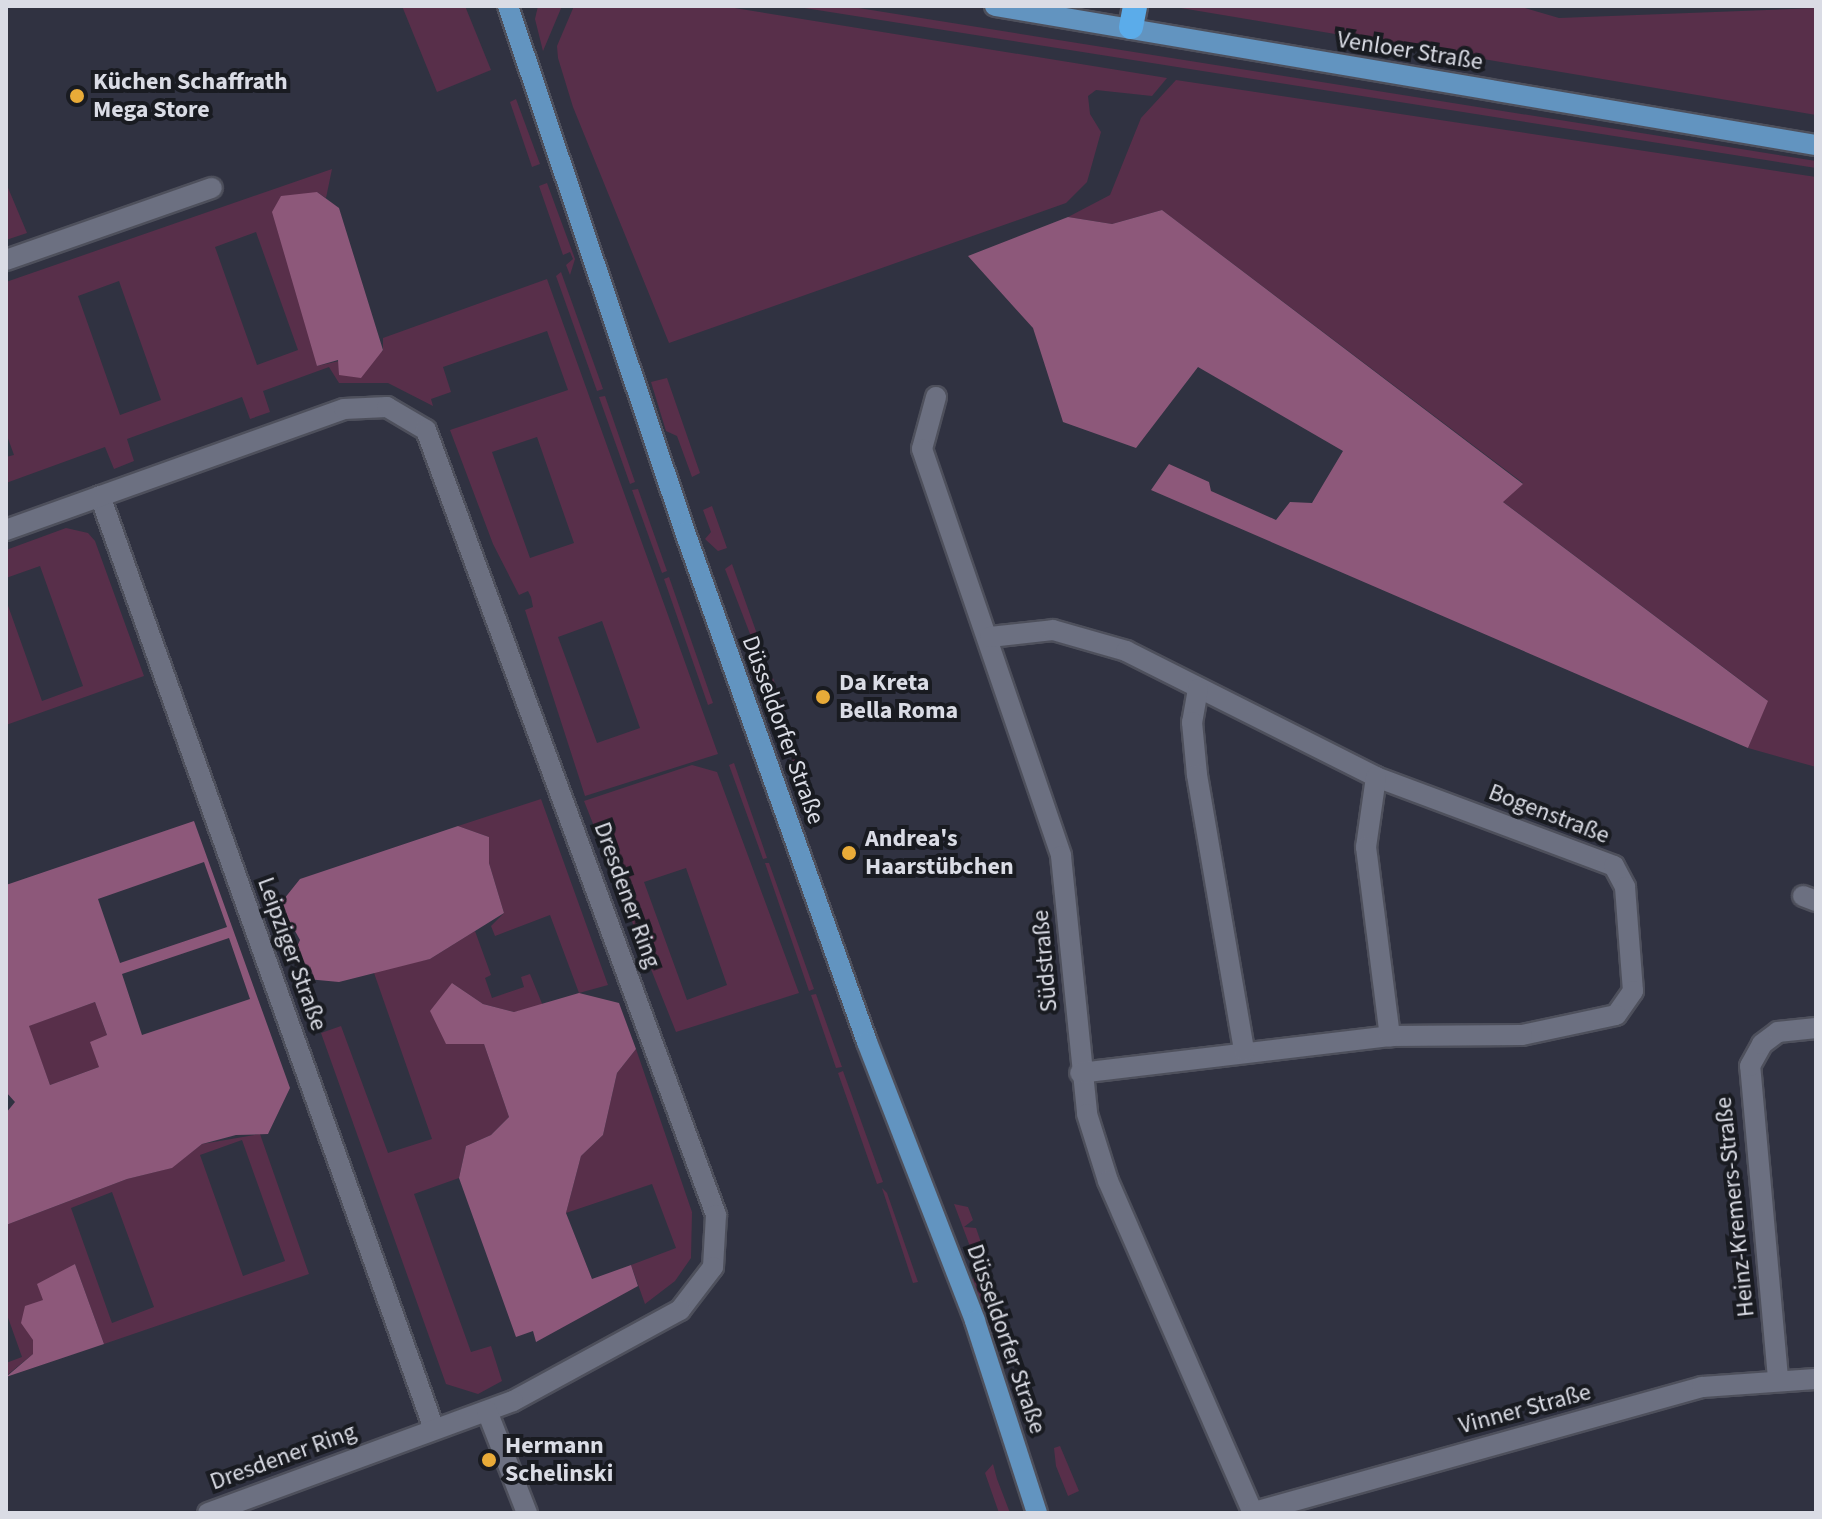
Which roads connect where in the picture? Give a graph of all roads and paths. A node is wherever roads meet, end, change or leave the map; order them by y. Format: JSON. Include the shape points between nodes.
{"nodes":[{"id":1,"x":508,"y":6,"type":"edge"},
{"id":2,"x":995,"y":6,"type":"edge"},
{"id":3,"x":1133,"y":16,"type":"edge"},
{"id":4,"x":1816,"y":145,"type":"edge"},
{"id":5,"x":212,"y":188,"type":"dead end"},
{"id":6,"x":6,"y":260,"type":"edge"},
{"id":7,"x":936,"y":397,"type":"dead end"},
{"id":8,"x":100,"y":496,"type":"junction"},
{"id":9,"x":6,"y":530,"type":"edge"},
{"id":10,"x":990,"y":637,"type":"junction"},
{"id":11,"x":1198,"y":689,"type":"junction"},
{"id":12,"x":1376,"y":777,"type":"junction"},
{"id":13,"x":1816,"y":1028,"type":"edge"},
{"id":14,"x":1390,"y":1036,"type":"junction"},
{"id":15,"x":1244,"y":1051,"type":"junction"},
{"id":16,"x":1080,"y":1073,"type":"junction"},
{"id":17,"x":1778,"y":1378,"type":"junction"},
{"id":18,"x":1816,"y":1379,"type":"edge"},
{"id":19,"x":487,"y":1411,"type":"junction"},
{"id":20,"x":434,"y":1429,"type":"junction"},
{"id":21,"x":208,"y":1513,"type":"edge"},
{"id":22,"x":527,"y":1513,"type":"edge"},
{"id":23,"x":1037,"y":1513,"type":"edge"},
{"id":24,"x":1253,"y":1513,"type":"edge"}],
"edges":[{"from":1,"to":23,"type":"main road","name":"Düsseldorfer Straße","via":[[685,532],[867,1042],[975,1321]]},
{"from":2,"to":3,"type":"main road","name":"Venloer Straße"},
{"from":3,"to":4,"type":"main road","name":"Venloer Straße"},
{"from":5,"to":6,"type":"street"},
{"from":7,"to":10,"type":"street","name":"Südstraße","via":[[922,449]]},
{"from":8,"to":9,"type":"street","name":"Dresdener Ring"},
{"from":8,"to":19,"type":"street","name":"Dresdener Ring","via":[[344,409],[387,407],[415,420],[435,444],[716,1215],[713,1267],[680,1310]]},
{"from":8,"to":20,"type":"street","name":"Leipziger Straße"},
{"from":10,"to":11,"type":"street","name":"Bogenstraße","via":[[1053,630],[1126,651]]},
{"from":10,"to":16,"type":"street","name":"Südstraße","via":[[1061,856]]},
{"from":11,"to":12,"type":"street","name":"Bogenstraße"},
{"from":11,"to":15,"type":"street","via":[[1192,722],[1197,775]]},
{"from":12,"to":14,"type":"street","via":[[1366,847]]},
{"from":12,"to":14,"type":"street","name":"Bogenstraße","via":[[1614,866],[1625,887],[1633,991],[1616,1015],[1522,1035]]},
{"from":13,"to":17,"type":"street","name":"Heinz-Kremers-Straße","via":[[1778,1032],[1762,1044],[1750,1066]]},
{"from":14,"to":15,"type":"street","name":"Bogenstraße"},
{"from":15,"to":16,"type":"street","name":"Bogenstraße"},
{"from":16,"to":24,"type":"street","name":"Südstraße","via":[[1108,1181]]},
{"from":17,"to":18,"type":"street","name":"Vinner Straße"},
{"from":17,"to":24,"type":"street","name":"Vinner Straße","via":[[1702,1387]]},
{"from":19,"to":20,"type":"street","name":"Dresdener Ring"},
{"from":19,"to":22,"type":"street"},
{"from":20,"to":21,"type":"street","name":"Dresdener Ring"}]}
